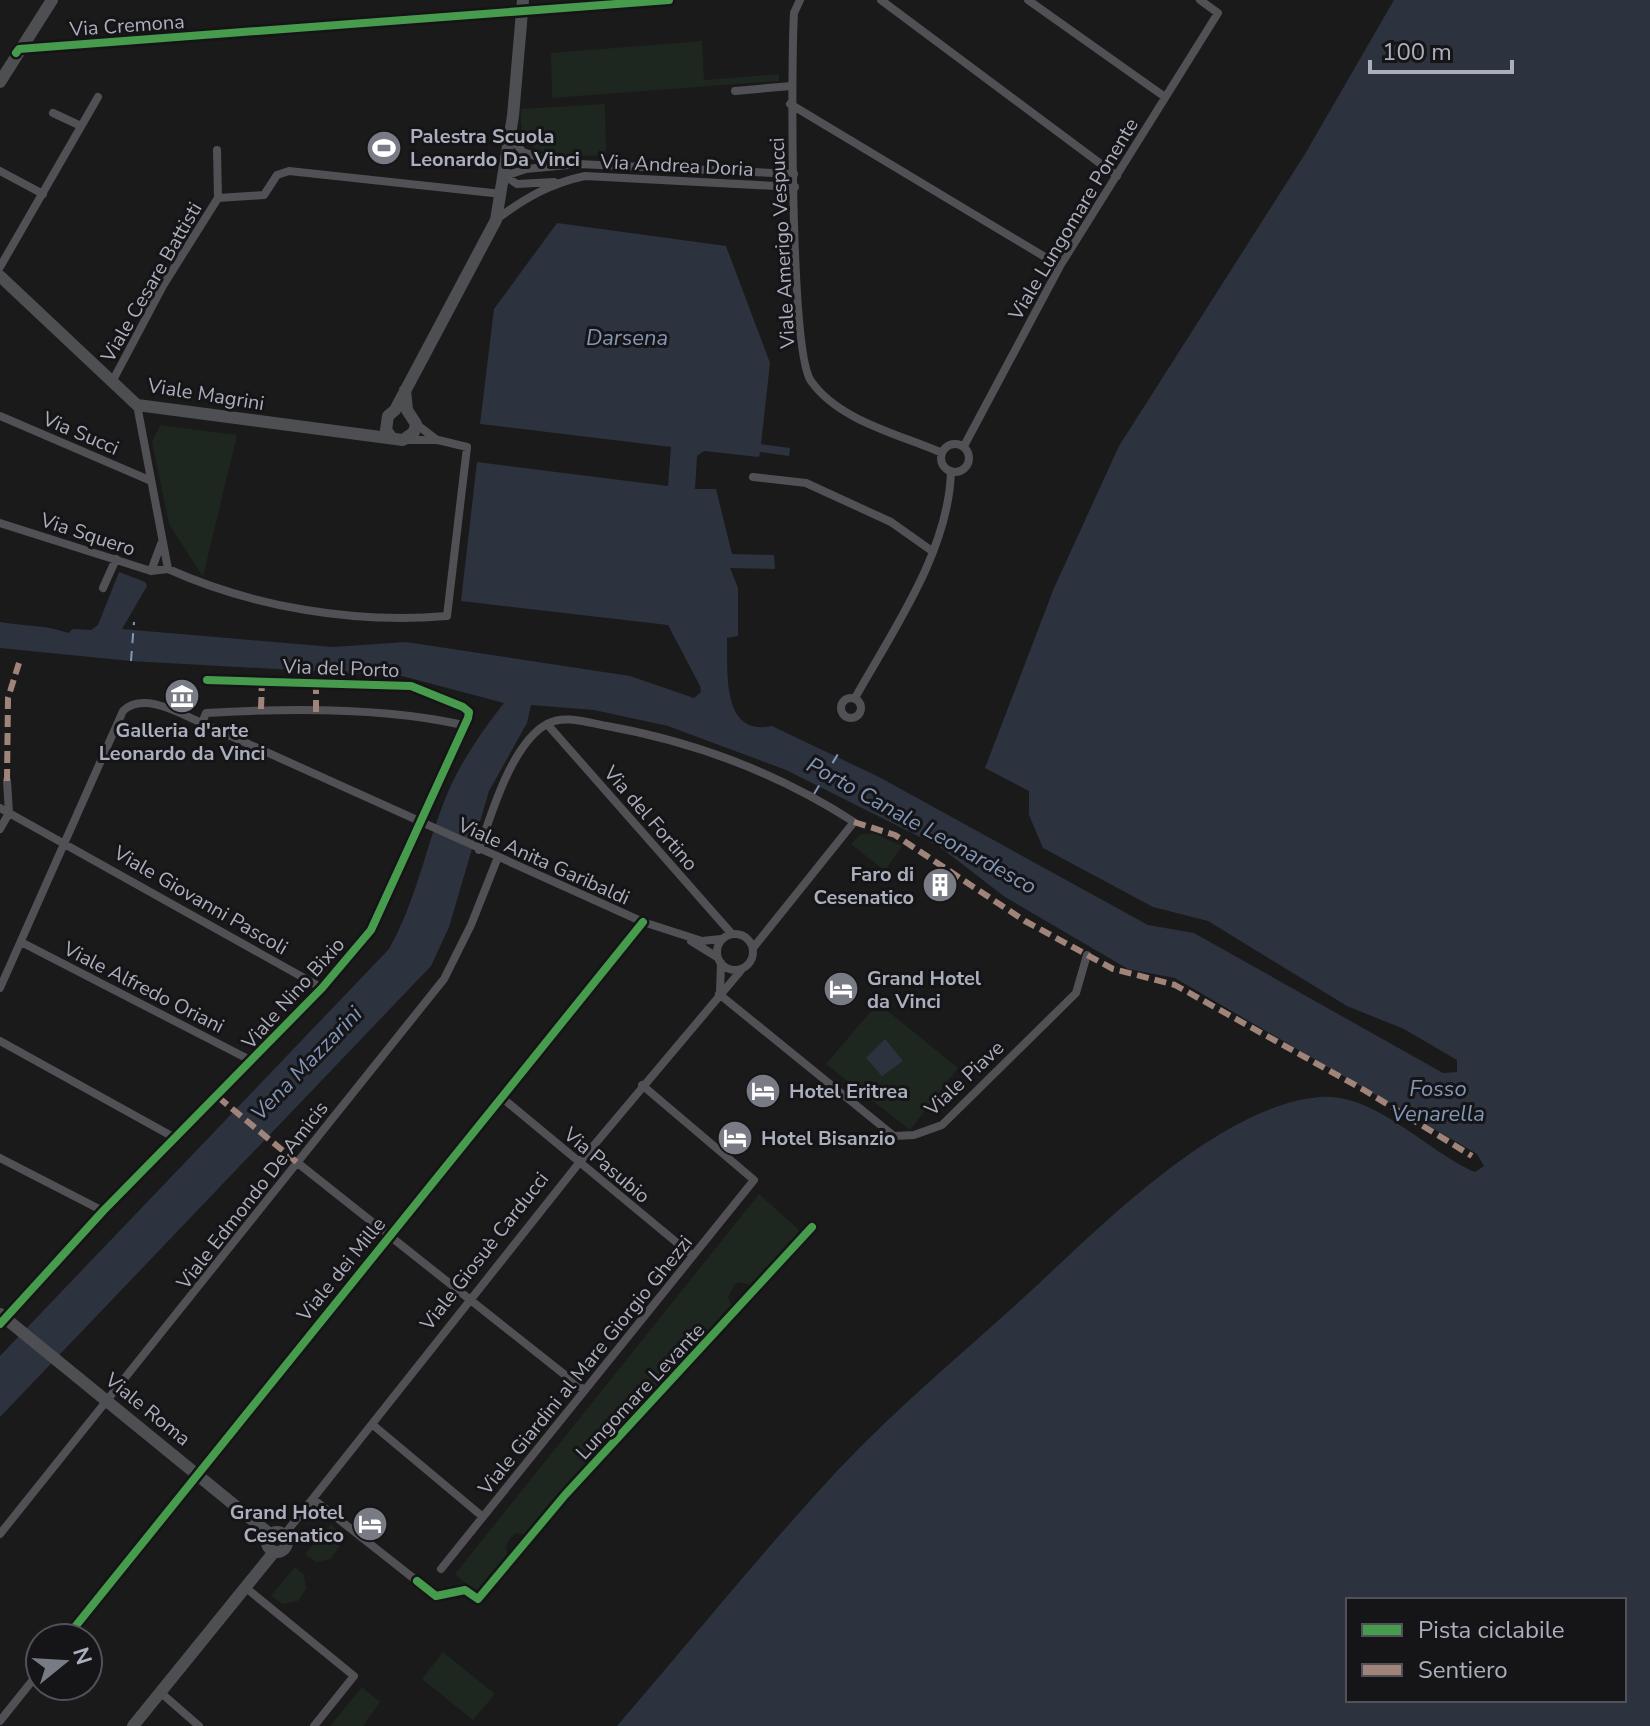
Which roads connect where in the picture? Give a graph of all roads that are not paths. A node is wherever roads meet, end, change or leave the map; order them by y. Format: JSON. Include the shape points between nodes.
{"nodes":[{"id":1,"x":52,"y":0,"type":"edge"},
{"id":2,"x":669,"y":0,"type":"edge"},
{"id":3,"x":800,"y":0,"type":"edge"},
{"id":4,"x":881,"y":0,"type":"edge"},
{"id":5,"x":1028,"y":0,"type":"edge"},
{"id":6,"x":1200,"y":0,"type":"edge"},
{"id":7,"x":522,"y":5,"type":"edge"},
{"id":8,"x":18,"y":51,"type":"junction"},
{"id":9,"x":0,"y":65,"type":"edge"},
{"id":10,"x":0,"y":82,"type":"edge"},
{"id":11,"x":791,"y":86,"type":"junction"},
{"id":12,"x":735,"y":91,"type":"dead end"},
{"id":13,"x":98,"y":97,"type":"dead end"},
{"id":14,"x":1165,"y":97,"type":"junction"},
{"id":15,"x":790,"y":104,"type":"junction"},
{"id":16,"x":53,"y":113,"type":"dead end"},
{"id":17,"x":81,"y":126,"type":"junction"},
{"id":18,"x":510,"y":137,"type":"junction"},
{"id":19,"x":217,"y":150,"type":"dead end"},
{"id":20,"x":560,"y":165,"type":"junction"},
{"id":21,"x":631,"y":166,"type":"junction"},
{"id":22,"x":0,"y":171,"type":"edge"},
{"id":23,"x":794,"y":174,"type":"junction"},
{"id":24,"x":505,"y":176,"type":"junction"},
{"id":25,"x":1117,"y":176,"type":"junction"},
{"id":26,"x":630,"y":179,"type":"junction"},
{"id":27,"x":559,"y":182,"type":"junction"},
{"id":28,"x":795,"y":187,"type":"junction"},
{"id":29,"x":43,"y":194,"type":"junction"},
{"id":30,"x":502,"y":194,"type":"junction"},
{"id":31,"x":218,"y":198,"type":"junction"},
{"id":32,"x":496,"y":220,"type":"junction"},
{"id":33,"x":1060,"y":266,"type":"junction"},
{"id":34,"x":0,"y":267,"type":"edge"},
{"id":35,"x":0,"y":276,"type":"edge"},
{"id":36,"x":112,"y":382,"type":"junction"},
{"id":37,"x":137,"y":405,"type":"junction"},
{"id":38,"x":396,"y":412,"type":"junction"},
{"id":39,"x":0,"y":416,"type":"edge"},
{"id":40,"x":416,"y":424,"type":"junction"},
{"id":41,"x":360,"y":433,"type":"junction"},
{"id":42,"x":398,"y":439,"type":"junction"},
{"id":43,"x":438,"y":440,"type":"junction"},
{"id":44,"x":964,"y":446,"type":"junction"},
{"id":45,"x":942,"y":453,"type":"junction"},
{"id":46,"x":951,"y":471,"type":"junction"},
{"id":47,"x":753,"y":477,"type":"dead end"},
{"id":48,"x":149,"y":480,"type":"junction"},
{"id":49,"x":0,"y":523,"type":"edge"},
{"id":50,"x":161,"y":543,"type":"junction"},
{"id":51,"x":932,"y":551,"type":"junction"},
{"id":52,"x":116,"y":559,"type":"junction"},
{"id":53,"x":168,"y":569,"type":"junction"},
{"id":54,"x":151,"y":571,"type":"junction"},
{"id":55,"x":103,"y":588,"type":"dead end"},
{"id":56,"x":207,"y":680,"type":"dead end"},
{"id":57,"x":855,"y":698,"type":"dead end"},
{"id":58,"x":469,"y":712,"type":"joint"},
{"id":59,"x":202,"y":723,"type":"junction"},
{"id":60,"x":547,"y":724,"type":"junction"},
{"id":61,"x":463,"y":725,"type":"junction"},
{"id":62,"x":7,"y":781,"type":"dead end"},
{"id":63,"x":5,"y":810,"type":"edge"},
{"id":64,"x":419,"y":822,"type":"junction"},
{"id":65,"x":0,"y":829,"type":"edge"},
{"id":66,"x":64,"y":841,"type":"junction"},
{"id":67,"x":479,"y":850,"type":"junction"},
{"id":68,"x":498,"y":857,"type":"junction"},
{"id":69,"x":643,"y":922,"type":"junction"},
{"id":70,"x":731,"y":933,"type":"junction"},
{"id":71,"x":684,"y":936,"type":"junction"},
{"id":72,"x":721,"y":939,"type":"junction"},
{"id":73,"x":21,"y":942,"type":"junction"},
{"id":74,"x":753,"y":948,"type":"junction"},
{"id":75,"x":1087,"y":955,"type":"dead end"},
{"id":76,"x":719,"y":960,"type":"junction"},
{"id":77,"x":743,"y":968,"type":"junction"},
{"id":78,"x":0,"y":988,"type":"edge"},
{"id":79,"x":322,"y":988,"type":"junction"},
{"id":80,"x":719,"y":994,"type":"junction"},
{"id":81,"x":0,"y":1041,"type":"edge"},
{"id":82,"x":252,"y":1061,"type":"junction"},
{"id":83,"x":642,"y":1085,"type":"junction"},
{"id":84,"x":501,"y":1097,"type":"junction"},
{"id":85,"x":177,"y":1139,"type":"junction"},
{"id":86,"x":0,"y":1158,"type":"edge"},
{"id":87,"x":579,"y":1163,"type":"junction"},
{"id":88,"x":299,"y":1164,"type":"junction"},
{"id":89,"x":103,"y":1211,"type":"junction"},
{"id":90,"x":390,"y":1235,"type":"junction"},
{"id":91,"x":693,"y":1256,"type":"junction"},
{"id":92,"x":471,"y":1299,"type":"junction"},
{"id":93,"x":5,"y":1320,"type":"edge"},
{"id":94,"x":584,"y":1390,"type":"junction"},
{"id":95,"x":108,"y":1402,"type":"junction"},
{"id":96,"x":373,"y":1425,"type":"junction"},
{"id":97,"x":196,"y":1474,"type":"junction"},
{"id":98,"x":313,"y":1499,"type":"junction"},
{"id":99,"x":483,"y":1517,"type":"junction"},
{"id":100,"x":0,"y":1534,"type":"edge"},
{"id":101,"x":278,"y":1535,"type":"junction"},
{"id":102,"x":441,"y":1569,"type":"dead end"},
{"id":103,"x":417,"y":1581,"type":"dead end"},
{"id":104,"x":246,"y":1588,"type":"junction"},
{"id":105,"x":79,"y":1622,"type":"edge"},
{"id":106,"x":24,"y":1691,"type":"edge"},
{"id":107,"x":160,"y":1692,"type":"junction"},
{"id":108,"x":0,"y":1721,"type":"edge"},
{"id":109,"x":133,"y":1726,"type":"edge"},
{"id":110,"x":199,"y":1726,"type":"edge"},
{"id":111,"x":314,"y":1726,"type":"edge"}],
"edges":[{"from":1,"to":8,"type":"street"},
{"from":2,"to":7,"type":"street","name":"Via Cremona"},
{"from":3,"to":11,"type":"street","name":"Viale Amerigo Vespucci","via":[[794,13]]},
{"from":4,"to":25,"type":"street"},
{"from":5,"to":14,"type":"street"},
{"from":6,"to":14,"type":"street","name":"Viale Lungomare Ponente","via":[[1218,13]]},
{"from":7,"to":8,"type":"street","name":"Via Cremona"},
{"from":7,"to":18,"type":"street"},
{"from":8,"to":9,"type":"street"},
{"from":8,"to":10,"type":"street"},
{"from":11,"to":12,"type":"street"},
{"from":11,"to":15,"type":"street","name":"Viale Amerigo Vespucci"},
{"from":13,"to":17,"type":"street"},
{"from":14,"to":25,"type":"street","name":"Viale Lungomare Ponente"},
{"from":15,"to":23,"type":"street","name":"Viale Amerigo Vespucci"},
{"from":15,"to":33,"type":"street"},
{"from":16,"to":17,"type":"street"},
{"from":17,"to":29,"type":"street"},
{"from":18,"to":20,"type":"street","name":"Via Andrea Doria","via":[[523,152]]},
{"from":18,"to":24,"type":"street"},
{"from":19,"to":31,"type":"street","name":"Viale Cesare Battisti"},
{"from":20,"to":21,"type":"street","name":"Via Andrea Doria"},
{"from":20,"to":24,"type":"street","name":"Via Andrea Doria"},
{"from":21,"to":23,"type":"street","name":"Via Andrea Doria"},
{"from":21,"to":26,"type":"street"},
{"from":22,"to":29,"type":"street"},
{"from":23,"to":28,"type":"street","name":"Viale Amerigo Vespucci"},
{"from":24,"to":27,"type":"street","name":"Via Andrea Doria","via":[[517,184]]},
{"from":24,"to":30,"type":"street"},
{"from":25,"to":33,"type":"street","name":"Viale Lungomare Ponente"},
{"from":26,"to":27,"type":"street","name":"Via Andrea Doria","via":[[585,176]]},
{"from":26,"to":28,"type":"street","name":"Via Andrea Doria"},
{"from":27,"to":32,"type":"street","name":"Via Andrea Doria"},
{"from":28,"to":45,"type":"street","name":"Viale Amerigo Vespucci","via":[[801,328],[809,379],[836,407]]},
{"from":29,"to":34,"type":"street"},
{"from":30,"to":31,"type":"street","name":"Viale Cesare Battisti","via":[[289,171],[277,175],[264,195]]},
{"from":30,"to":32,"type":"street"},
{"from":31,"to":36,"type":"street","name":"Viale Cesare Battisti"},
{"from":32,"to":38,"type":"street"},
{"from":33,"to":44,"type":"street","name":"Viale Lungomare Ponente"},
{"from":35,"to":36,"type":"street","name":"Viale Magrini"},
{"from":36,"to":37,"type":"street","name":"Viale Magrini"},
{"from":37,"to":41,"type":"street","name":"Viale Magrini"},
{"from":37,"to":48,"type":"street"},
{"from":38,"to":40,"type":"street"},
{"from":38,"to":41,"type":"street"},
{"from":38,"to":42,"type":"street","via":[[386,430]]},
{"from":39,"to":48,"type":"street","name":"Via Succi"},
{"from":40,"to":42,"type":"street","via":[[411,436]]},
{"from":40,"to":43,"type":"street","name":"Viale Magrini"},
{"from":41,"to":42,"type":"street","name":"Viale Magrini"},
{"from":42,"to":43,"type":"street","name":"Viale Magrini"},
{"from":43,"to":53,"type":"street","name":"Viale Magrini","via":[[467,447],[447,616],[312,612]]},
{"from":44,"to":45,"type":"street","via":[[951,444]]},
{"from":44,"to":46,"type":"street","name":"Viale Lungomare Ponente","via":[[968,464]]},
{"from":45,"to":46,"type":"street","via":[[942,462]]},
{"from":46,"to":51,"type":"street","name":"Viale Lungomare Ponente","via":[[950,495]]},
{"from":47,"to":51,"type":"street","via":[[806,483],[891,522]]},
{"from":48,"to":50,"type":"street"},
{"from":49,"to":52,"type":"street","name":"Via Squero"},
{"from":50,"to":53,"type":"street"},
{"from":50,"to":54,"type":"street"},
{"from":51,"to":57,"type":"street","name":"Viale Lungomare Ponente"},
{"from":52,"to":54,"type":"street","name":"Via Squero"},
{"from":52,"to":55,"type":"street"},
{"from":53,"to":54,"type":"street","name":"Via Squero"},
{"from":56,"to":58,"type":"street","name":"Via del Porto","via":[[411,686]]},
{"from":58,"to":61,"type":"street","name":"Viale Nino Bixio"},
{"from":59,"to":61,"type":"street","via":[[206,713],[261,709],[427,717]]},
{"from":59,"to":64,"type":"street","name":"Viale Anita Garibaldi"},
{"from":59,"to":66,"type":"street","name":"Viale Anita Garibaldi","via":[[158,705],[128,706]]},
{"from":60,"to":67,"type":"street","via":[[524,745],[495,802]]},
{"from":60,"to":70,"type":"street","name":"Via del Fortino"},
{"from":60,"to":74,"type":"street","via":[[578,721],[675,740],[803,790],[854,822]]},
{"from":61,"to":64,"type":"street","name":"Viale Nino Bixio"},
{"from":62,"to":63,"type":"street"},
{"from":63,"to":65,"type":"street"},
{"from":63,"to":66,"type":"street","name":"Viale Giovanni Pascoli"},
{"from":64,"to":67,"type":"street","name":"Viale Anita Garibaldi"},
{"from":64,"to":79,"type":"street","name":"Viale Nino Bixio","via":[[371,930]]},
{"from":66,"to":73,"type":"street"},
{"from":66,"to":79,"type":"street","name":"Viale Giovanni Pascoli"},
{"from":67,"to":68,"type":"street","name":"Viale Anita Garibaldi"},
{"from":68,"to":69,"type":"street","name":"Viale Anita Garibaldi"},
{"from":68,"to":88,"type":"street","name":"Viale Edmondo De Amicis","via":[[444,979]]},
{"from":69,"to":71,"type":"street","name":"Viale Anita Garibaldi"},
{"from":69,"to":84,"type":"street","name":"Viale dei Mille"},
{"from":70,"to":72,"type":"street"},
{"from":70,"to":74,"type":"street","via":[[743,935]]},
{"from":71,"to":72,"type":"street","name":"Viale Anita Garibaldi"},
{"from":71,"to":76,"type":"street","name":"Viale Anita Garibaldi"},
{"from":72,"to":76,"type":"street"},
{"from":73,"to":78,"type":"street"},
{"from":73,"to":82,"type":"street","name":"Viale Alfredo Oriani"},
{"from":74,"to":77,"type":"street"},
{"from":75,"to":80,"type":"street","name":"Viale Piave","via":[[1076,993],[1052,1019],[942,1125],[914,1135],[894,1136]]},
{"from":76,"to":77,"type":"street","via":[[731,970]]},
{"from":76,"to":80,"type":"street"},
{"from":77,"to":80,"type":"street","name":"Viale Giosuè Carducci"},
{"from":79,"to":82,"type":"street","name":"Viale Nino Bixio"},
{"from":80,"to":83,"type":"street","name":"Viale Giosuè Carducci"},
{"from":81,"to":85,"type":"street"},
{"from":82,"to":85,"type":"street","name":"Viale Nino Bixio"},
{"from":83,"to":87,"type":"street","name":"Viale Giosuè Carducci"},
{"from":83,"to":91,"type":"street","name":"Viale Giardini al Mare Giorgio Ghezzi","via":[[754,1180]]},
{"from":84,"to":87,"type":"street","name":"Via Pasubio"},
{"from":84,"to":90,"type":"street","name":"Viale dei Mille"},
{"from":85,"to":89,"type":"street","name":"Viale Nino Bixio"},
{"from":86,"to":89,"type":"street"},
{"from":87,"to":91,"type":"street","name":"Via Pasubio"},
{"from":87,"to":92,"type":"street","name":"Viale Giosuè Carducci"},
{"from":88,"to":90,"type":"street"},
{"from":88,"to":95,"type":"street","name":"Viale Edmondo De Amicis"},
{"from":89,"to":93,"type":"street","name":"Viale Nino Bixio"},
{"from":90,"to":92,"type":"street"},
{"from":90,"to":97,"type":"street","name":"Viale dei Mille"},
{"from":91,"to":94,"type":"street","name":"Viale Giardini al Mare Giorgio Ghezzi"},
{"from":92,"to":94,"type":"street"},
{"from":92,"to":96,"type":"street","name":"Viale Giosuè Carducci"},
{"from":93,"to":95,"type":"street","name":"Viale Roma"},
{"from":94,"to":99,"type":"street","name":"Viale Giardini al Mare Giorgio Ghezzi"},
{"from":95,"to":97,"type":"street","name":"Viale Roma"},
{"from":95,"to":100,"type":"street","name":"Viale Edmondo De Amicis"},
{"from":96,"to":98,"type":"street","name":"Viale Giosuè Carducci"},
{"from":96,"to":99,"type":"street"},
{"from":97,"to":101,"type":"street","name":"Viale Roma"},
{"from":97,"to":105,"type":"street","name":"Viale dei Mille"},
{"from":98,"to":101,"type":"street","name":"Viale Giosuè Carducci"},
{"from":98,"to":103,"type":"street"},
{"from":99,"to":102,"type":"street","name":"Viale Giardini al Mare Giorgio Ghezzi"},
{"from":101,"to":104,"type":"street","via":[[267,1543],[274,1552]]},
{"from":104,"to":107,"type":"street"},
{"from":104,"to":111,"type":"street","via":[[354,1676]]},
{"from":106,"to":108,"type":"street"},
{"from":107,"to":109,"type":"street"},
{"from":107,"to":110,"type":"street"}]}
